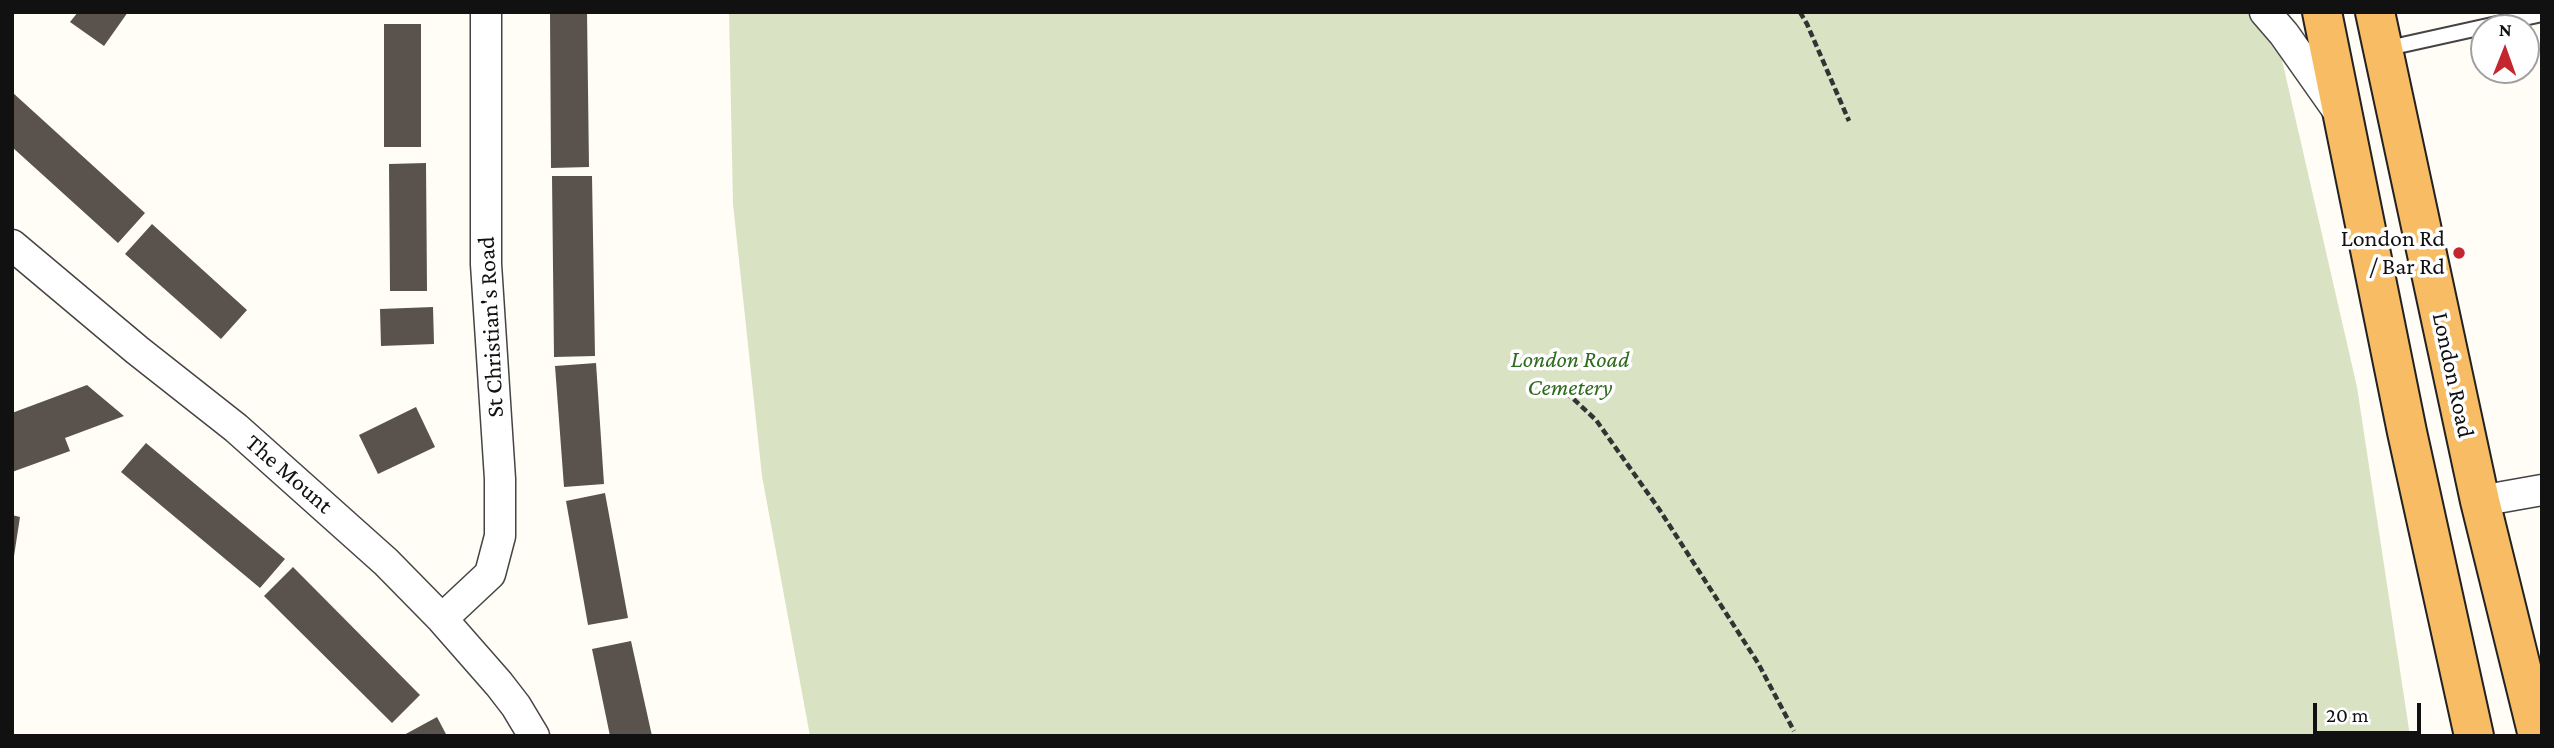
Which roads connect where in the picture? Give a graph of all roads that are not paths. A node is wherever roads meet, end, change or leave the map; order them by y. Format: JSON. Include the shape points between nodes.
{"nodes":[{"id":1,"x":486,"y":12,"type":"edge"},
{"id":2,"x":2265,"y":12,"type":"edge"},
{"id":3,"x":2322,"y":12,"type":"edge"},
{"id":4,"x":2375,"y":12,"type":"edge"},
{"id":5,"x":2470,"y":26,"type":"edge"},
{"id":6,"x":2382,"y":49,"type":"junction"},
{"id":7,"x":2343,"y":118,"type":"junction"},
{"id":8,"x":12,"y":245,"type":"edge"},
{"id":9,"x":2542,"y":490,"type":"edge"},
{"id":10,"x":2480,"y":501,"type":"junction"},
{"id":11,"x":442,"y":619,"type":"junction"},
{"id":12,"x":534,"y":736,"type":"edge"},
{"id":13,"x":2474,"y":736,"type":"edge"},
{"id":14,"x":2538,"y":736,"type":"edge"}],
"edges":[{"from":1,"to":11,"type":"street","name":"St Christian's Road","via":[[486,264],[500,536],[490,574]]},
{"from":2,"to":7,"type":"street"},
{"from":3,"to":7,"type":"highway"},
{"from":4,"to":6,"type":"highway","name":"London Road"},
{"from":5,"to":6,"type":"lane"},
{"from":6,"to":10,"type":"highway","name":"London Road"},
{"from":7,"to":13,"type":"highway"},
{"from":8,"to":11,"type":"street","name":"The Mount","via":[[288,472]]},
{"from":9,"to":10,"type":"street"},
{"from":10,"to":14,"type":"highway","name":"London Road"},
{"from":11,"to":12,"type":"street","name":"The Mount","via":[[510,699]]}]}
